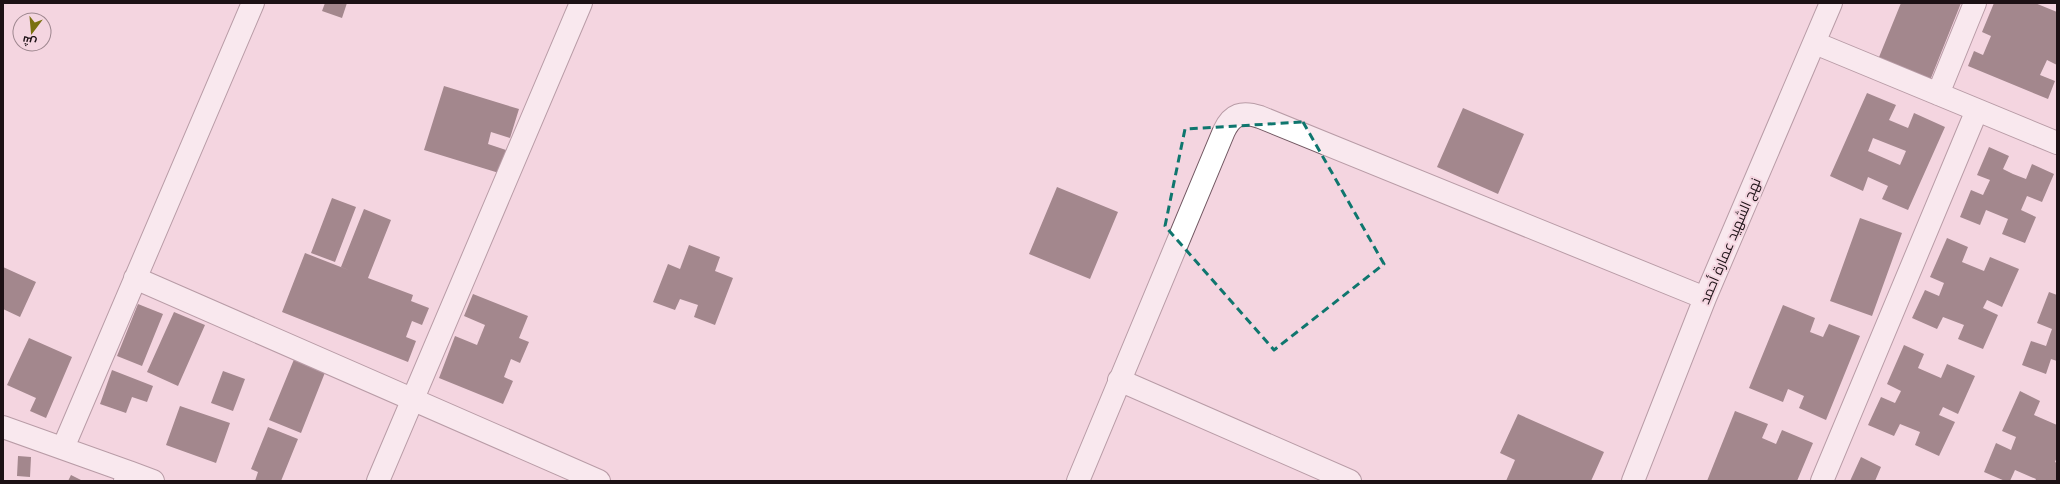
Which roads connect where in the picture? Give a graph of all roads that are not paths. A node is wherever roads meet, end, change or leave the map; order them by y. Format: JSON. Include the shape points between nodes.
{"nodes":[{"id":1,"x":253,"y":3,"type":"edge"},
{"id":2,"x":581,"y":3,"type":"edge"},
{"id":3,"x":1831,"y":3,"type":"edge"},
{"id":4,"x":1975,"y":3,"type":"edge"},
{"id":5,"x":1815,"y":43,"type":"junction"},
{"id":6,"x":1938,"y":94,"type":"junction"},
{"id":7,"x":1977,"y":110,"type":"junction"},
{"id":8,"x":2057,"y":143,"type":"edge"},
{"id":9,"x":135,"y":278,"type":"junction"},
{"id":10,"x":1705,"y":298,"type":"junction"},
{"id":11,"x":1119,"y":380,"type":"junction"},
{"id":12,"x":413,"y":401,"type":"junction"},
{"id":13,"x":3,"y":427,"type":"edge"},
{"id":14,"x":63,"y":448,"type":"junction"},
{"id":15,"x":127,"y":476,"type":"edge"},
{"id":16,"x":153,"y":481,"type":"edge"},
{"id":17,"x":378,"y":481,"type":"edge"},
{"id":18,"x":599,"y":481,"type":"edge"},
{"id":19,"x":1078,"y":481,"type":"edge"},
{"id":20,"x":1350,"y":481,"type":"edge"},
{"id":21,"x":1633,"y":481,"type":"edge"},
{"id":22,"x":1822,"y":481,"type":"edge"}],
"edges":[{"from":1,"to":9,"type":"street"},
{"from":2,"to":12,"type":"street"},
{"from":3,"to":5,"type":"street","name":"نهج الشهيد عمارة أحمد"},
{"from":4,"to":6,"type":"street"},
{"from":5,"to":6,"type":"street"},
{"from":5,"to":10,"type":"street","name":"نهج الشهيد عمارة أحمد"},
{"from":6,"to":7,"type":"street"},
{"from":7,"to":8,"type":"street"},
{"from":7,"to":22,"type":"street"},
{"from":9,"to":12,"type":"street"},
{"from":9,"to":14,"type":"street"},
{"from":10,"to":11,"type":"street","via":[[1249,113],[1238,115],[1226,126]]},
{"from":10,"to":21,"type":"street","name":"نهج الشهيد عمارة أحمد"},
{"from":11,"to":19,"type":"street"},
{"from":11,"to":20,"type":"street"},
{"from":12,"to":17,"type":"street"},
{"from":12,"to":18,"type":"street"},
{"from":13,"to":14,"type":"street"},
{"from":14,"to":15,"type":"street"},
{"from":15,"to":16,"type":"street"}]}
